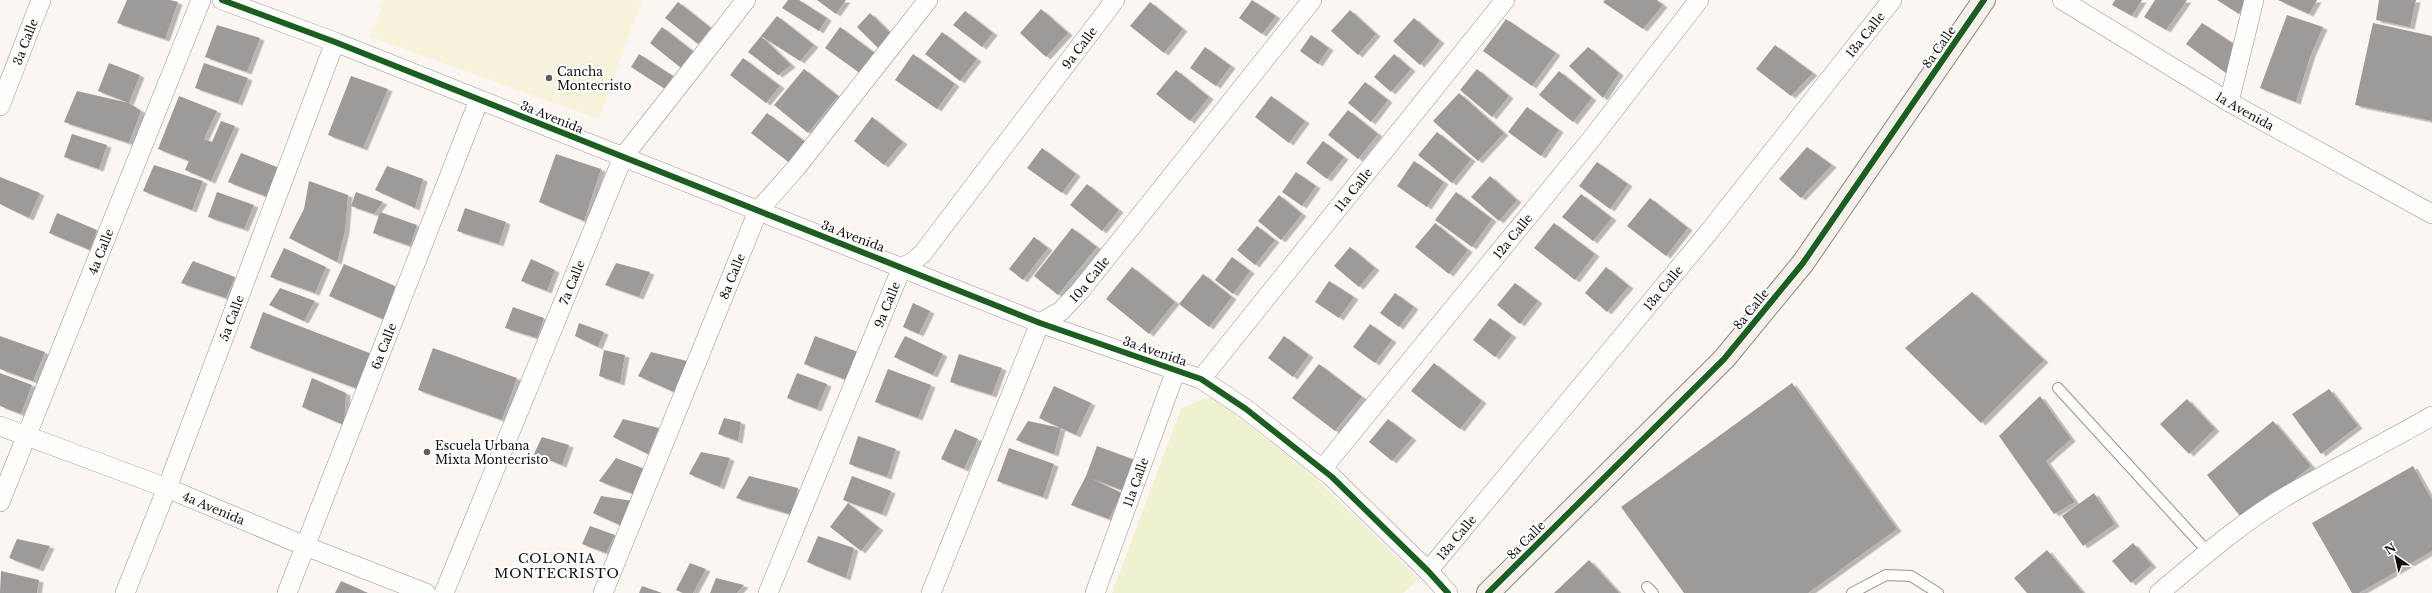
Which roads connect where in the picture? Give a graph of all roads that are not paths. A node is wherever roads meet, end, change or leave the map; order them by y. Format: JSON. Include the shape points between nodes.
{"nodes":[{"id":1,"x":41,"y":0,"type":"edge"},
{"id":2,"x":201,"y":0,"type":"edge"},
{"id":3,"x":222,"y":0,"type":"edge"},
{"id":4,"x":746,"y":0,"type":"edge"},
{"id":5,"x":928,"y":0,"type":"edge"},
{"id":6,"x":1115,"y":0,"type":"edge"},
{"id":7,"x":1312,"y":0,"type":"edge"},
{"id":8,"x":1505,"y":0,"type":"edge"},
{"id":9,"x":1700,"y":0,"type":"edge"},
{"id":10,"x":1892,"y":0,"type":"edge"},
{"id":11,"x":1984,"y":0,"type":"edge"},
{"id":12,"x":2062,"y":0,"type":"edge"},
{"id":13,"x":2254,"y":0,"type":"edge"},
{"id":14,"x":335,"y":42,"type":"junction"},
{"id":15,"x":479,"y":100,"type":"junction"},
{"id":16,"x":2229,"y":102,"type":"junction"},
{"id":17,"x":0,"y":106,"type":"edge"},
{"id":18,"x":623,"y":157,"type":"junction"},
{"id":19,"x":758,"y":211,"type":"junction"},
{"id":20,"x":2432,"y":214,"type":"edge"},
{"id":21,"x":902,"y":267,"type":"junction"},
{"id":22,"x":1040,"y":323,"type":"junction"},
{"id":23,"x":1176,"y":370,"type":"junction"},
{"id":24,"x":1201,"y":379,"type":"junction"},
{"id":25,"x":2058,"y":388,"type":"dead end"},
{"id":26,"x":2432,"y":416,"type":"edge"},
{"id":27,"x":0,"y":426,"type":"edge"},
{"id":28,"x":24,"y":437,"type":"junction"},
{"id":29,"x":1322,"y":469,"type":"junction"},
{"id":30,"x":167,"y":488,"type":"junction"},
{"id":31,"x":0,"y":502,"type":"edge"},
{"id":32,"x":305,"y":546,"type":"junction"},
{"id":33,"x":2208,"y":552,"type":"junction"},
{"id":34,"x":1428,"y":571,"type":"junction"},
{"id":35,"x":125,"y":593,"type":"edge"},
{"id":36,"x":288,"y":593,"type":"edge"},
{"id":37,"x":426,"y":593,"type":"edge"},
{"id":38,"x":444,"y":593,"type":"edge"},
{"id":39,"x":603,"y":593,"type":"edge"},
{"id":40,"x":768,"y":593,"type":"edge"},
{"id":41,"x":931,"y":593,"type":"edge"},
{"id":42,"x":1095,"y":593,"type":"edge"},
{"id":43,"x":1448,"y":593,"type":"edge"},
{"id":44,"x":1488,"y":593,"type":"edge"},
{"id":45,"x":1852,"y":593,"type":"edge"},
{"id":46,"x":1938,"y":593,"type":"edge"},
{"id":47,"x":2159,"y":593,"type":"edge"}],
"edges":[{"from":1,"to":17,"type":"street","name":"3a Calle"},
{"from":2,"to":28,"type":"street","name":"4a Calle"},
{"from":3,"to":14,"type":"street","name":"3a Avenida"},
{"from":4,"to":18,"type":"street","name":"7a Calle"},
{"from":5,"to":19,"type":"street","name":"8a Calle","via":[[796,168]]},
{"from":6,"to":21,"type":"street","name":"9a Calle","via":[[922,253],[913,262]]},
{"from":7,"to":22,"type":"street","name":"10a Calle","via":[[1075,296],[1061,311]]},
{"from":8,"to":24,"type":"street","name":"11a Calle"},
{"from":9,"to":29,"type":"street","name":"12a Calle","via":[[1589,142]]},
{"from":10,"to":34,"type":"street","name":"13a Calle","via":[[1708,233]]},
{"from":11,"to":44,"type":"street","name":"8a Calle","via":[[1803,263],[1724,359]]},
{"from":12,"to":16,"type":"street","name":"1a Avenida"},
{"from":13,"to":16,"type":"street"},
{"from":14,"to":15,"type":"street","name":"3a Avenida"},
{"from":14,"to":30,"type":"street","name":"5a Calle"},
{"from":15,"to":18,"type":"street","name":"3a Avenida"},
{"from":15,"to":32,"type":"street","name":"6a Calle"},
{"from":16,"to":20,"type":"street","name":"1a Avenida"},
{"from":18,"to":19,"type":"street","name":"3a Avenida"},
{"from":18,"to":38,"type":"street","name":"7a Calle"},
{"from":19,"to":21,"type":"street","name":"3a Avenida"},
{"from":19,"to":39,"type":"street","name":"8a Calle"},
{"from":21,"to":22,"type":"street","name":"3a Avenida"},
{"from":21,"to":40,"type":"street","name":"9a Calle"},
{"from":22,"to":23,"type":"street","name":"3a Avenida"},
{"from":22,"to":41,"type":"street"},
{"from":23,"to":24,"type":"street","name":"3a Avenida"},
{"from":23,"to":42,"type":"street","name":"11a Calle"},
{"from":24,"to":29,"type":"street","name":"3a Avenida","via":[[1246,409]]},
{"from":25,"to":33,"type":"lane"},
{"from":26,"to":33,"type":"street","via":[[2289,494]]},
{"from":27,"to":28,"type":"street","name":"4a Avenida"},
{"from":28,"to":30,"type":"street","name":"4a Avenida"},
{"from":28,"to":31,"type":"street","name":"4a Calle"},
{"from":29,"to":34,"type":"street","name":"3a Avenida"},
{"from":30,"to":32,"type":"street","name":"4a Avenida"},
{"from":30,"to":35,"type":"street","name":"5a Calle"},
{"from":32,"to":36,"type":"street","name":"6a Calle"},
{"from":32,"to":37,"type":"street","name":"4a Avenida"},
{"from":33,"to":47,"type":"street"},
{"from":34,"to":43,"type":"street","name":"3a Avenida"},
{"from":45,"to":46,"type":"lane","via":[[1886,575],[1911,576]]}]}
